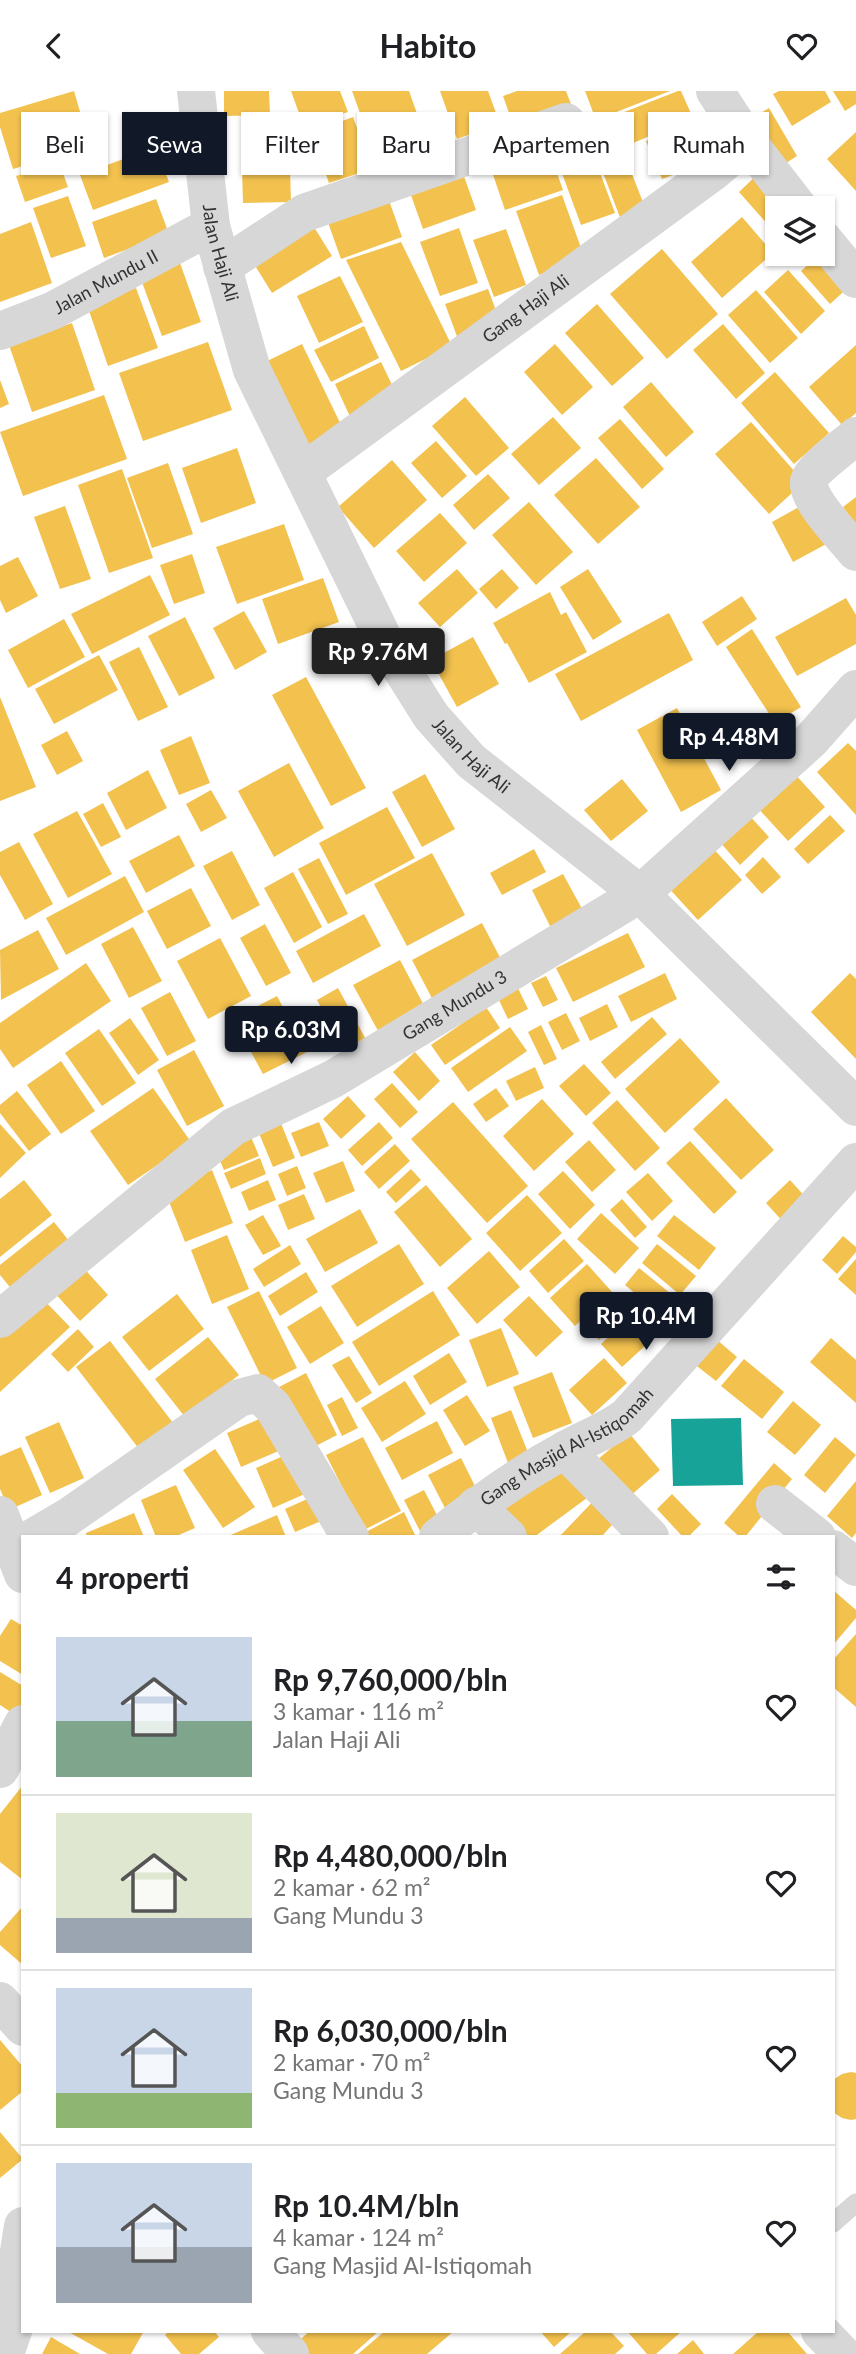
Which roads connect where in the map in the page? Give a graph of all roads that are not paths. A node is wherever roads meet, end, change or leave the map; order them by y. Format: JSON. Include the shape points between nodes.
{"nodes":[{"id":1,"x":196,"y":91,"type":"edge"},
{"id":2,"x":715,"y":91,"type":"edge"},
{"id":3,"x":729,"y":112,"type":"edge"},
{"id":4,"x":469,"y":156,"type":"edge"},
{"id":5,"x":769,"y":169,"type":"edge"},
{"id":6,"x":709,"y":175,"type":"edge"},
{"id":7,"x":790,"y":196,"type":"edge"},
{"id":8,"x":211,"y":226,"type":"junction"},
{"id":9,"x":835,"y":254,"type":"edge"},
{"id":10,"x":222,"y":267,"type":"junction"},
{"id":11,"x":856,"y":279,"type":"edge"},
{"id":12,"x":0,"y":331,"type":"edge"},
{"id":13,"x":856,"y":436,"type":"edge"},
{"id":14,"x":303,"y":472,"type":"junction"},
{"id":15,"x":856,"y":552,"type":"edge"},
{"id":16,"x":856,"y":689,"type":"edge"},
{"id":17,"x":640,"y":894,"type":"junction"},
{"id":18,"x":856,"y":1107,"type":"edge"},
{"id":19,"x":856,"y":1162,"type":"edge"},
{"id":20,"x":0,"y":1319,"type":"edge"},
{"id":21,"x":565,"y":1450,"type":"junction"},
{"id":22,"x":775,"y":1504,"type":"dead end"},
{"id":23,"x":476,"y":1506,"type":"junction"},
{"id":24,"x":34,"y":1535,"type":"edge"},
{"id":25,"x":349,"y":1535,"type":"edge"},
{"id":26,"x":441,"y":1535,"type":"edge"},
{"id":27,"x":506,"y":1535,"type":"edge"},
{"id":28,"x":648,"y":1535,"type":"edge"},
{"id":29,"x":814,"y":1535,"type":"edge"},
{"id":30,"x":835,"y":1550,"type":"edge"},
{"id":31,"x":856,"y":1566,"type":"edge"},
{"id":32,"x":21,"y":1728,"type":"edge"},
{"id":33,"x":0,"y":1769,"type":"edge"},
{"id":34,"x":0,"y":2001,"type":"edge"},
{"id":35,"x":21,"y":2025,"type":"edge"},
{"id":36,"x":856,"y":2203,"type":"edge"},
{"id":37,"x":835,"y":2221,"type":"edge"},
{"id":38,"x":21,"y":2239,"type":"edge"},
{"id":39,"x":822,"y":2333,"type":"edge"},
{"id":40,"x":5,"y":2354,"type":"edge"},
{"id":41,"x":842,"y":2354,"type":"edge"}],
"edges":[{"from":1,"to":8,"type":"street","name":"Jalan Haji Ali"},
{"from":2,"to":3,"type":"street"},
{"from":4,"to":10,"type":"street","via":[[304,213]]},
{"from":5,"to":7,"type":"street"},
{"from":6,"to":14,"type":"street","name":"Gang Haji Ali"},
{"from":8,"to":10,"type":"street","name":"Jalan Haji Ali"},
{"from":8,"to":12,"type":"street","name":"Jalan Mundu II","via":[[52,311]]},
{"from":9,"to":11,"type":"street"},
{"from":10,"to":14,"type":"street","name":"Jalan Haji Ali","via":[[252,370]]},
{"from":13,"to":15,"type":"street","via":[[809,480],[815,501]]},
{"from":14,"to":17,"type":"street","name":"Jalan Haji Ali","via":[[387,646],[431,716],[471,761]]},
{"from":16,"to":17,"type":"street","name":"Gang Mundu 3","via":[[811,740]]},
{"from":17,"to":18,"type":"street","name":"Jalan Haji Ali"},
{"from":17,"to":20,"type":"street","name":"Gang Mundu 3","via":[[333,1079],[233,1127]]},
{"from":19,"to":21,"type":"street","name":"Gang Masjid Al-Istiqomah","via":[[627,1416],[613,1428]]},
{"from":21,"to":23,"type":"street","name":"Gang Masjid Al-Istiqomah"},
{"from":21,"to":28,"type":"street"},
{"from":22,"to":29,"type":"street"},
{"from":23,"to":26,"type":"street","name":"Gang Masjid Al-Istiqomah"},
{"from":23,"to":27,"type":"street"},
{"from":24,"to":25,"type":"street","via":[[68,1517],[239,1398],[258,1393],[265,1397]]},
{"from":30,"to":31,"type":"street"},
{"from":32,"to":33,"type":"street"},
{"from":34,"to":35,"type":"street"},
{"from":36,"to":37,"type":"lane"},
{"from":38,"to":40,"type":"street","via":[[13,2289],[17,2319]]},
{"from":39,"to":41,"type":"street"}]}
